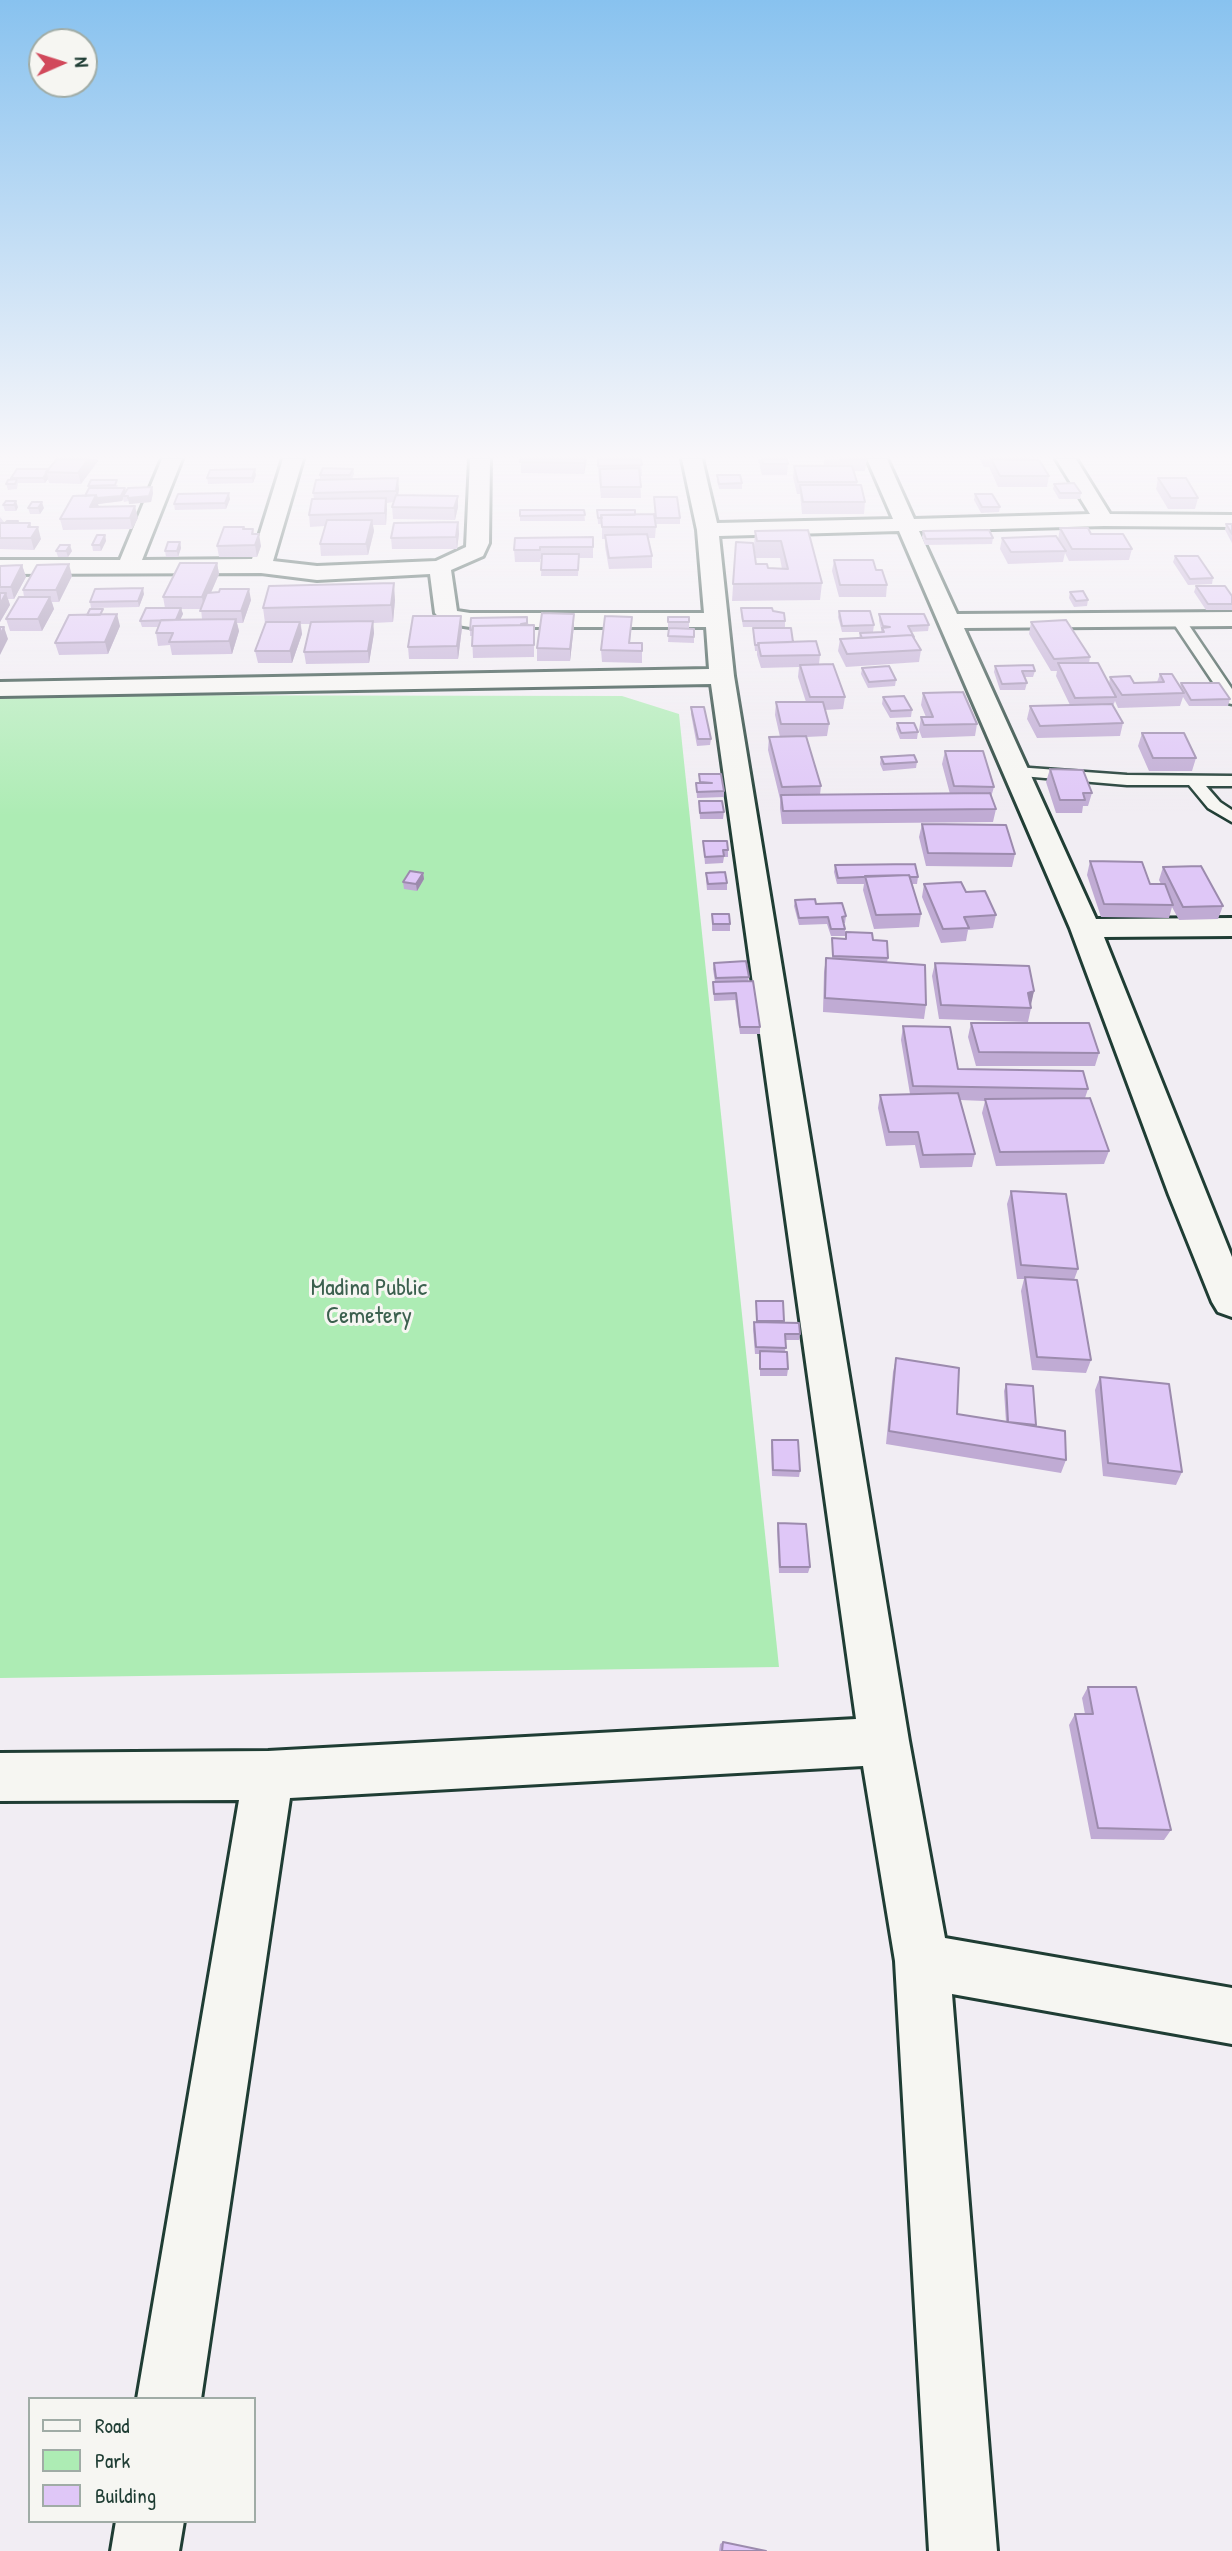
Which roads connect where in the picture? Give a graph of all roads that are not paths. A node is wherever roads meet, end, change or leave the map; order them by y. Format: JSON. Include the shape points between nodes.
{"nodes":[{"id":1,"x":441,"y":578,"type":"edge"},
{"id":2,"x":711,"y":578,"type":"edge"},
{"id":3,"x":931,"y":578,"type":"edge"},
{"id":4,"x":1177,"y":618,"type":"junction"},
{"id":5,"x":1232,"y":619,"type":"edge"},
{"id":6,"x":714,"y":620,"type":"junction"},
{"id":7,"x":949,"y":621,"type":"junction"},
{"id":8,"x":722,"y":676,"type":"junction"},
{"id":9,"x":1216,"y":676,"type":"junction"},
{"id":10,"x":1232,"y":676,"type":"edge"},
{"id":11,"x":0,"y":689,"type":"edge"},
{"id":12,"x":1232,"y":700,"type":"edge"},
{"id":13,"x":1016,"y":772,"type":"junction"},
{"id":14,"x":1232,"y":780,"type":"edge"},
{"id":15,"x":1195,"y":782,"type":"junction"},
{"id":16,"x":1232,"y":817,"type":"edge"},
{"id":17,"x":1232,"y":927,"type":"edge"},
{"id":18,"x":1085,"y":928,"type":"junction"},
{"id":19,"x":1232,"y":1302,"type":"edge"},
{"id":20,"x":884,"y":1741,"type":"junction"},
{"id":21,"x":268,"y":1775,"type":"junction"},
{"id":22,"x":0,"y":1777,"type":"edge"},
{"id":23,"x":922,"y":1961,"type":"junction"},
{"id":24,"x":1232,"y":2016,"type":"edge"},
{"id":25,"x":169,"y":2397,"type":"edge"},
{"id":26,"x":150,"y":2523,"type":"edge"},
{"id":27,"x":145,"y":2551,"type":"edge"},
{"id":28,"x":963,"y":2551,"type":"edge"}],
"edges":[{"from":1,"to":6,"type":"street","via":[[446,613],[456,619]]},
{"from":2,"to":6,"type":"street"},
{"from":3,"to":7,"type":"street"},
{"from":4,"to":5,"type":"street"},
{"from":4,"to":7,"type":"street"},
{"from":4,"to":9,"type":"lane"},
{"from":6,"to":8,"type":"street"},
{"from":7,"to":13,"type":"street"},
{"from":8,"to":11,"type":"street"},
{"from":8,"to":20,"type":"street"},
{"from":9,"to":10,"type":"lane"},
{"from":9,"to":12,"type":"lane"},
{"from":13,"to":15,"type":"lane"},
{"from":13,"to":18,"type":"street"},
{"from":14,"to":15,"type":"lane"},
{"from":15,"to":16,"type":"lane","via":[[1214,805]]},
{"from":17,"to":18,"type":"street"},
{"from":18,"to":19,"type":"street","via":[[1186,1195]]},
{"from":20,"to":21,"type":"street"},
{"from":20,"to":23,"type":"street"},
{"from":21,"to":22,"type":"street"},
{"from":21,"to":25,"type":"street"},
{"from":23,"to":24,"type":"street"},
{"from":23,"to":28,"type":"street"},
{"from":26,"to":27,"type":"street"}]}
